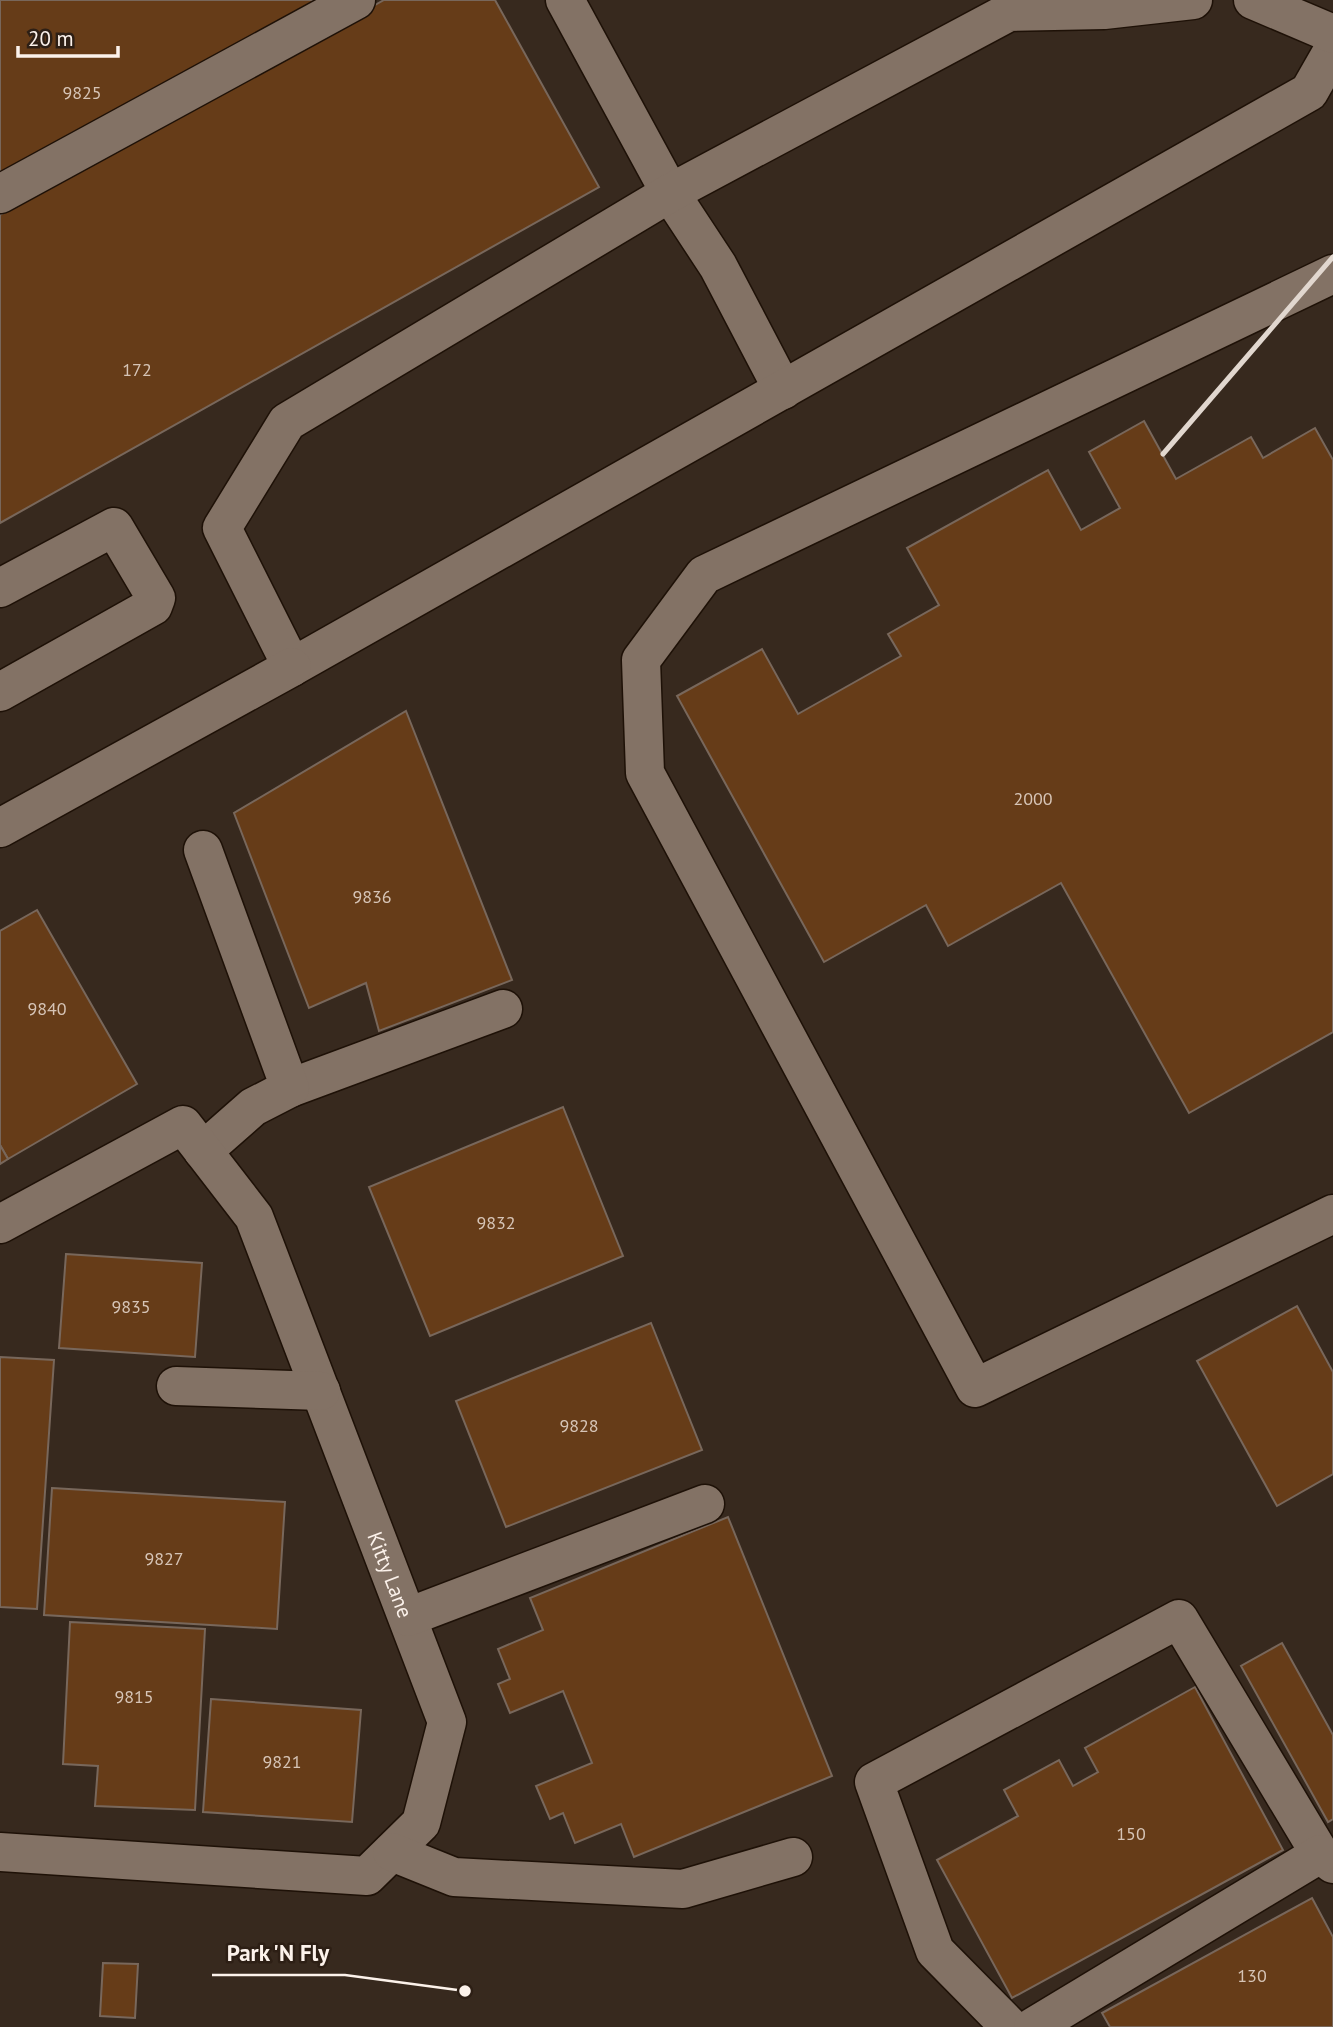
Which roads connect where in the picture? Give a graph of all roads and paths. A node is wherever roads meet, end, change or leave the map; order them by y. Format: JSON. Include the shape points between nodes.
{"nodes":[{"id":1,"x":356,"y":0,"type":"edge"},
{"id":2,"x":565,"y":0,"type":"edge"},
{"id":3,"x":1193,"y":0,"type":"edge"},
{"id":4,"x":1253,"y":0,"type":"edge"},
{"id":5,"x":1333,"y":34,"type":"edge"},
{"id":6,"x":1333,"y":50,"type":"edge"},
{"id":7,"x":670,"y":193,"type":"junction"},
{"id":8,"x":0,"y":194,"type":"edge"},
{"id":9,"x":1333,"y":274,"type":"edge"},
{"id":10,"x":783,"y":390,"type":"junction"},
{"id":11,"x":0,"y":588,"type":"edge"},
{"id":12,"x":292,"y":667,"type":"junction"},
{"id":13,"x":0,"y":692,"type":"edge"},
{"id":14,"x":0,"y":828,"type":"edge"},
{"id":15,"x":203,"y":850,"type":"dead end"},
{"id":16,"x":503,"y":1009,"type":"dead end"},
{"id":17,"x":290,"y":1088,"type":"junction"},
{"id":18,"x":203,"y":1151,"type":"junction"},
{"id":19,"x":1333,"y":1214,"type":"edge"},
{"id":20,"x":0,"y":1224,"type":"edge"},
{"id":21,"x":176,"y":1386,"type":"dead end"},
{"id":22,"x":321,"y":1391,"type":"junction"},
{"id":23,"x":705,"y":1504,"type":"dead end"},
{"id":24,"x":408,"y":1618,"type":"junction"},
{"id":25,"x":0,"y":1852,"type":"edge"},
{"id":26,"x":392,"y":1852,"type":"junction"},
{"id":27,"x":793,"y":1857,"type":"dead end"},
{"id":28,"x":1326,"y":1859,"type":"edge"},
{"id":29,"x":1010,"y":2027,"type":"edge"},
{"id":30,"x":1033,"y":2027,"type":"edge"}],
"edges":[{"from":1,"to":8,"type":"street"},
{"from":2,"to":7,"type":"street"},
{"from":3,"to":7,"type":"street","via":[[1104,10],[1009,12]]},
{"from":4,"to":5,"type":"street"},
{"from":6,"to":10,"type":"street","via":[[1310,92]]},
{"from":7,"to":10,"type":"street","via":[[718,266]]},
{"from":7,"to":12,"type":"street","via":[[287,422],[222,528]]},
{"from":9,"to":19,"type":"street","via":[[704,575],[640,660],[645,773],[975,1388]]},
{"from":10,"to":12,"type":"street"},
{"from":11,"to":13,"type":"street","via":[[114,527],[156,598],[153,606]]},
{"from":12,"to":14,"type":"street"},
{"from":15,"to":17,"type":"street"},
{"from":16,"to":17,"type":"street"},
{"from":17,"to":18,"type":"street","via":[[253,1107]]},
{"from":18,"to":20,"type":"street","name":"Kitty Lane","via":[[183,1125]]},
{"from":18,"to":22,"type":"street","name":"Kitty Lane","via":[[254,1217]]},
{"from":21,"to":22,"type":"street"},
{"from":22,"to":24,"type":"street","name":"Kitty Lane"},
{"from":23,"to":24,"type":"street"},
{"from":24,"to":26,"type":"street","name":"Kitty Lane","via":[[447,1722],[421,1823]]},
{"from":25,"to":26,"type":"street","name":"Kitty Lane","via":[[367,1876]]},
{"from":26,"to":27,"type":"street","via":[[454,1877],[682,1889]]},
{"from":28,"to":29,"type":"street","via":[[1179,1619],[874,1782],[935,1951]]},
{"from":28,"to":30,"type":"street"}]}
